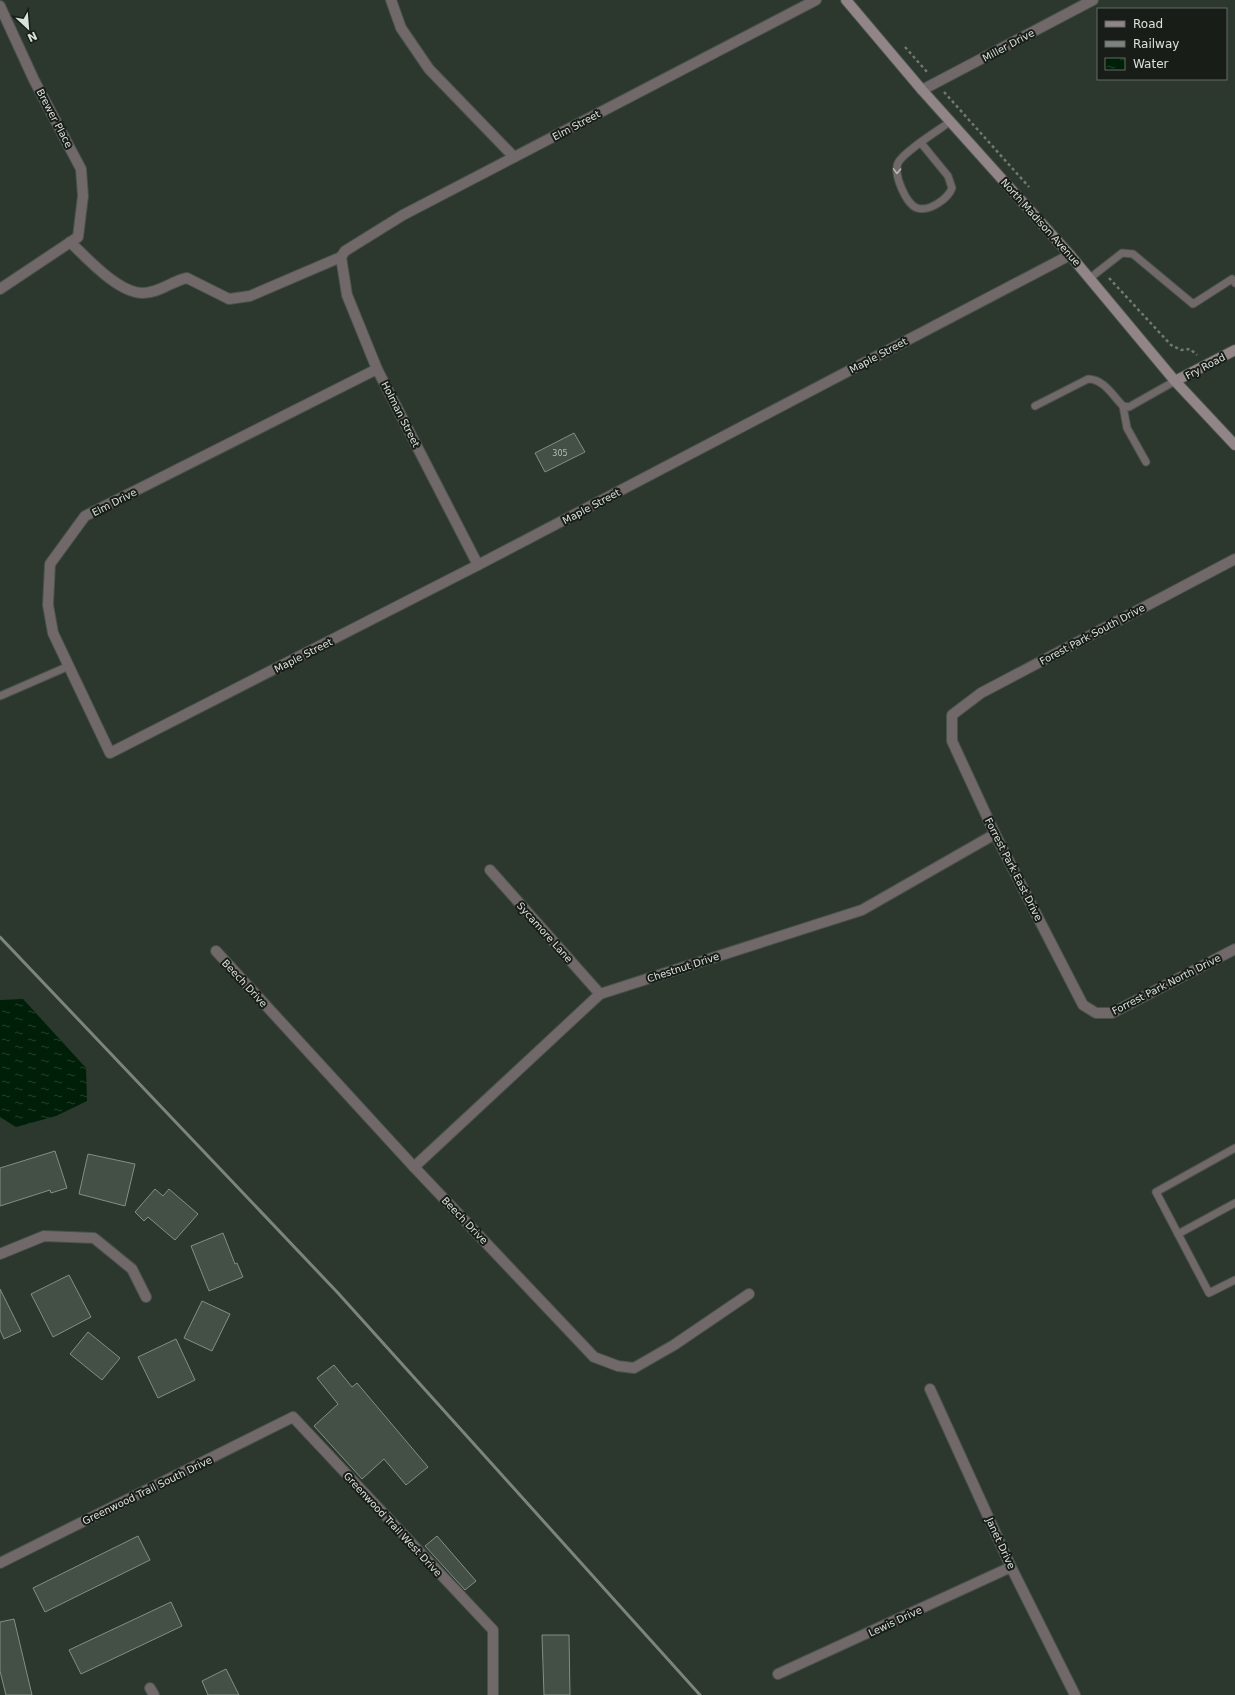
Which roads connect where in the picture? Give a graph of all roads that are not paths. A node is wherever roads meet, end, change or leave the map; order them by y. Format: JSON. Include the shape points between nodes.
{"nodes":[{"id":1,"x":391,"y":0,"type":"edge"},
{"id":2,"x":816,"y":0,"type":"edge"},
{"id":3,"x":846,"y":0,"type":"edge"},
{"id":4,"x":1093,"y":0,"type":"edge"},
{"id":5,"x":0,"y":6,"type":"edge"},
{"id":6,"x":922,"y":90,"type":"junction"},
{"id":7,"x":951,"y":122,"type":"junction"},
{"id":8,"x":921,"y":143,"type":"junction"},
{"id":9,"x":514,"y":158,"type":"junction"},
{"id":10,"x":74,"y":240,"type":"junction"},
{"id":11,"x":1070,"y":255,"type":"junction"},
{"id":12,"x":341,"y":257,"type":"junction"},
{"id":13,"x":1090,"y":278,"type":"junction"},
{"id":14,"x":1235,"y":283,"type":"edge"},
{"id":15,"x":0,"y":289,"type":"edge"},
{"id":16,"x":1235,"y":350,"type":"edge"},
{"id":17,"x":377,"y":369,"type":"junction"},
{"id":18,"x":1175,"y":381,"type":"junction"},
{"id":19,"x":1035,"y":406,"type":"dead end"},
{"id":20,"x":1123,"y":406,"type":"junction"},
{"id":21,"x":1235,"y":445,"type":"edge"},
{"id":22,"x":1146,"y":462,"type":"dead end"},
{"id":23,"x":1235,"y":559,"type":"edge"},
{"id":24,"x":478,"y":565,"type":"junction"},
{"id":25,"x":68,"y":666,"type":"junction"},
{"id":26,"x":0,"y":696,"type":"edge"},
{"id":27,"x":952,"y":715,"type":"joint"},
{"id":28,"x":110,"y":753,"type":"joint"},
{"id":29,"x":995,"y":834,"type":"junction"},
{"id":30,"x":490,"y":870,"type":"dead end"},
{"id":31,"x":1235,"y":949,"type":"edge"},
{"id":32,"x":216,"y":951,"type":"dead end"},
{"id":33,"x":600,"y":994,"type":"junction"},
{"id":34,"x":1096,"y":1013,"type":"joint"},
{"id":35,"x":1235,"y":1148,"type":"edge"},
{"id":36,"x":414,"y":1167,"type":"junction"},
{"id":37,"x":1235,"y":1203,"type":"edge"},
{"id":38,"x":1178,"y":1234,"type":"junction"},
{"id":39,"x":0,"y":1254,"type":"edge"},
{"id":40,"x":1235,"y":1280,"type":"edge"},
{"id":41,"x":749,"y":1294,"type":"dead end"},
{"id":42,"x":146,"y":1297,"type":"dead end"},
{"id":43,"x":930,"y":1389,"type":"dead end"},
{"id":44,"x":294,"y":1417,"type":"joint"},
{"id":45,"x":0,"y":1563,"type":"edge"},
{"id":46,"x":1011,"y":1567,"type":"junction"},
{"id":47,"x":778,"y":1674,"type":"dead end"},
{"id":48,"x":492,"y":1695,"type":"edge"},
{"id":49,"x":1075,"y":1695,"type":"edge"}],
"edges":[{"from":1,"to":9,"type":"street","via":[[402,28],[429,69]]},
{"from":2,"to":9,"type":"street","name":"Elm Street"},
{"from":3,"to":6,"type":"main road","name":"North Madison Avenue"},
{"from":4,"to":6,"type":"street","name":"Miller Drive"},
{"from":5,"to":10,"type":"street","name":"Brewer Place","via":[[34,80],[81,169],[84,196]]},
{"from":6,"to":7,"type":"main road","name":"North Madison Avenue"},
{"from":7,"to":8,"type":"lane"},
{"from":7,"to":11,"type":"main road","name":"North Madison Avenue"},
{"from":8,"to":8,"type":"lane","one_way":true,"via":[[899,161],[896,177],[907,198],[916,207],[925,208],[950,194],[952,188],[948,176]]},
{"from":9,"to":12,"type":"street","name":"Elm Street","via":[[403,215],[345,251]]},
{"from":10,"to":12,"type":"street","via":[[102,273],[121,287],[142,293],[161,289],[187,278],[229,299],[250,296]]},
{"from":10,"to":15,"type":"street"},
{"from":11,"to":13,"type":"main road","name":"North Madison Avenue"},
{"from":11,"to":24,"type":"street","name":"Maple Street"},
{"from":12,"to":17,"type":"street","name":"Holman Street","via":[[347,295]]},
{"from":13,"to":14,"type":"lane","via":[[1122,253],[1133,254],[1193,304],[1232,279]]},
{"from":13,"to":18,"type":"main road","name":"North Madison Avenue"},
{"from":16,"to":18,"type":"main road","name":"Fry Road"},
{"from":17,"to":24,"type":"street","name":"Holman Street"},
{"from":17,"to":25,"type":"street","name":"Elm Drive","via":[[85,516],[50,564],[48,605],[53,633]]},
{"from":18,"to":20,"type":"lane","via":[[1129,407]]},
{"from":18,"to":21,"type":"main road","name":"North Madison Avenue"},
{"from":19,"to":20,"type":"lane","via":[[1088,379],[1096,379]]},
{"from":20,"to":22,"type":"lane","via":[[1127,428]]},
{"from":23,"to":27,"type":"street","name":"Forest Park South Drive","via":[[981,693]]},
{"from":24,"to":28,"type":"street","name":"Maple Street"},
{"from":25,"to":26,"type":"lane"},
{"from":25,"to":28,"type":"street","name":"Elm Drive"},
{"from":27,"to":29,"type":"street","name":"Forrest Park East Drive","via":[[952,741]]},
{"from":29,"to":33,"type":"street","name":"Chestnut Drive","via":[[862,910]]},
{"from":29,"to":34,"type":"street","name":"Forrest Park East Drive","via":[[1083,1005]]},
{"from":30,"to":33,"type":"street","name":"Sycamore Lane"},
{"from":31,"to":34,"type":"street","name":"Forrest Park North Drive","via":[[1112,1013]]},
{"from":32,"to":36,"type":"street","name":"Beech Drive"},
{"from":33,"to":36,"type":"street","name":"Chestnut Drive"},
{"from":35,"to":38,"type":"lane","via":[[1156,1192]]},
{"from":36,"to":41,"type":"street","name":"Beech Drive","via":[[594,1356],[618,1366],[634,1368],[674,1345]]},
{"from":37,"to":38,"type":"lane"},
{"from":38,"to":40,"type":"lane","via":[[1209,1293]]},
{"from":39,"to":42,"type":"street","via":[[44,1236],[94,1238],[132,1269]]},
{"from":43,"to":46,"type":"street","name":"Janet Drive"},
{"from":44,"to":45,"type":"street","name":"Greenwood Trail South Drive"},
{"from":44,"to":48,"type":"street","name":"Greenwood Trail West Drive","via":[[493,1630]]},
{"from":46,"to":47,"type":"street","name":"Lewis Drive"},
{"from":46,"to":49,"type":"street","name":"Janet Drive"}]}
